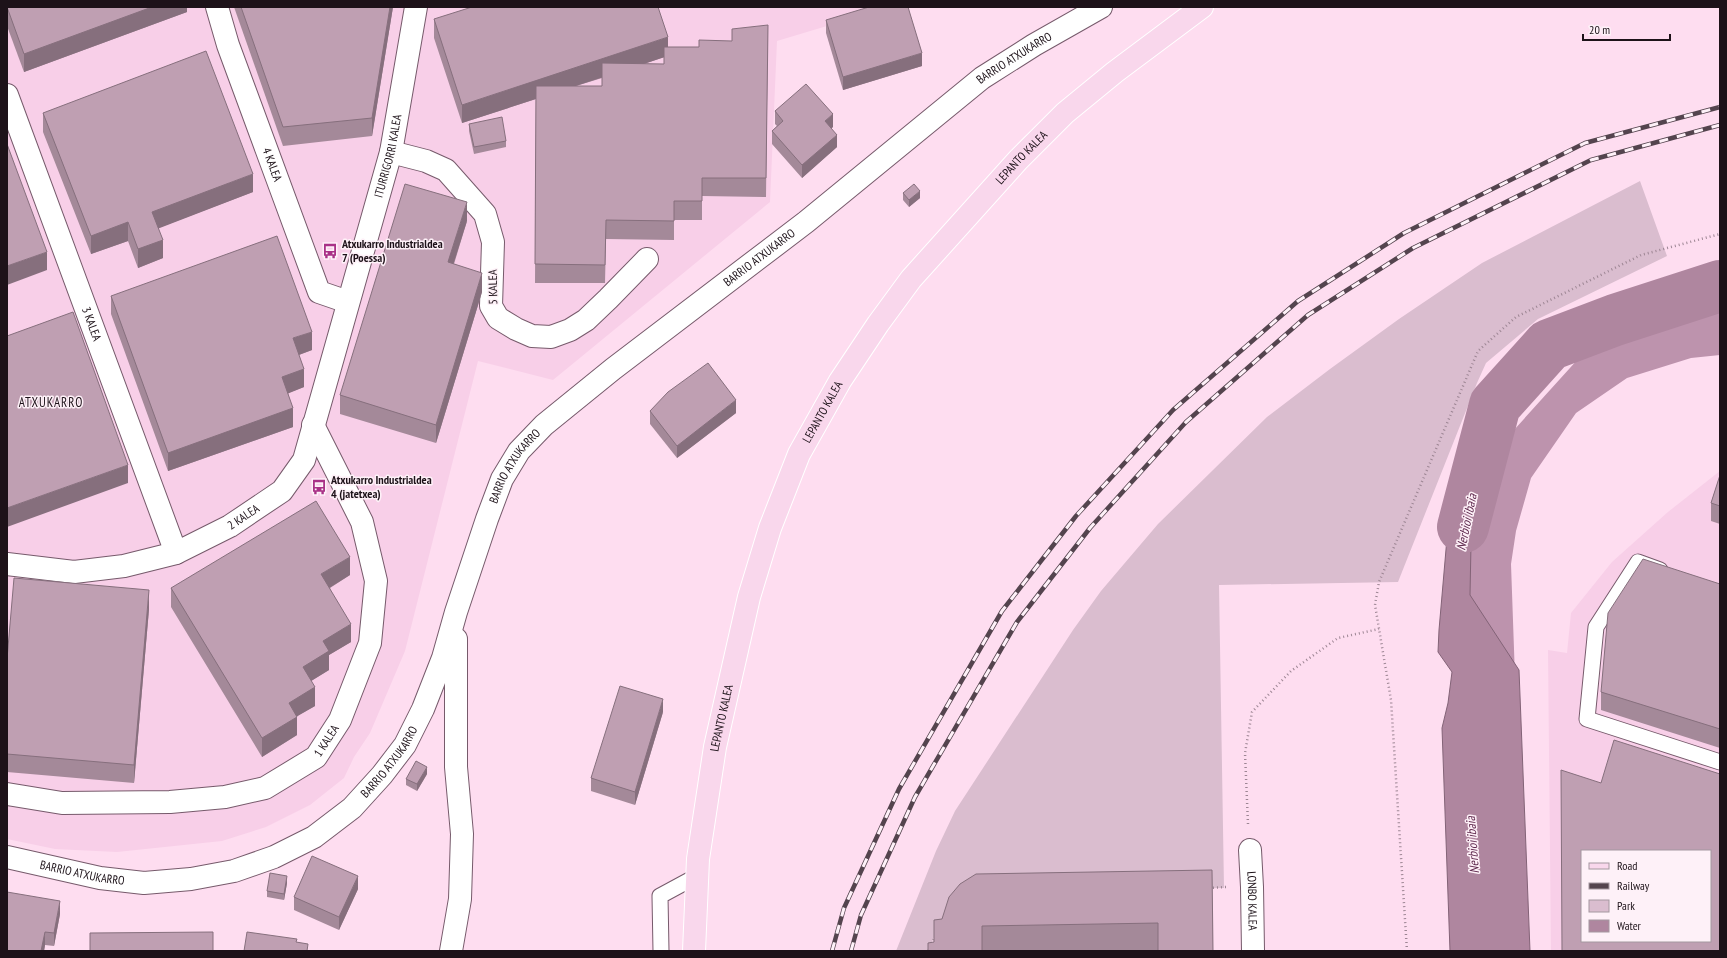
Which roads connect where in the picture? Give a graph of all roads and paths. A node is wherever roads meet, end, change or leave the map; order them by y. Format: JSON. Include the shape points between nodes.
{"nodes":[{"id":1,"x":217,"y":7,"type":"edge"},
{"id":2,"x":416,"y":7,"type":"edge"},
{"id":3,"x":1101,"y":7,"type":"edge"},
{"id":4,"x":1202,"y":7,"type":"edge"},
{"id":5,"x":7,"y":96,"type":"edge"},
{"id":6,"x":391,"y":152,"type":"junction"},
{"id":7,"x":1720,"y":234,"type":"edge"},
{"id":8,"x":647,"y":259,"type":"dead end"},
{"id":9,"x":348,"y":302,"type":"junction"},
{"id":10,"x":313,"y":424,"type":"junction"},
{"id":11,"x":176,"y":553,"type":"junction"},
{"id":12,"x":7,"y":564,"type":"edge"},
{"id":13,"x":1675,"y":574,"type":"edge"},
{"id":14,"x":456,"y":612,"type":"junction"},
{"id":15,"x":1379,"y":629,"type":"junction"},
{"id":16,"x":1720,"y":762,"type":"edge"},
{"id":17,"x":7,"y":794,"type":"edge"},
{"id":18,"x":1250,"y":850,"type":"joint"},
{"id":19,"x":7,"y":858,"type":"edge"},
{"id":20,"x":697,"y":876,"type":"junction"},
{"id":21,"x":1252,"y":887,"type":"junction"},
{"id":22,"x":1201,"y":888,"type":"edge"},
{"id":23,"x":937,"y":932,"type":"edge"},
{"id":24,"x":451,"y":951,"type":"edge"},
{"id":25,"x":661,"y":951,"type":"edge"},
{"id":26,"x":694,"y":951,"type":"edge"},
{"id":27,"x":928,"y":951,"type":"edge"},
{"id":28,"x":1253,"y":951,"type":"edge"},
{"id":29,"x":1407,"y":951,"type":"edge"}],
"edges":[{"from":1,"to":9,"type":"street","name":"4 KALEA","via":[[228,45],[319,292]]},
{"from":2,"to":6,"type":"street","name":"ITURRIGORRI KALEA"},
{"from":3,"to":14,"type":"street","name":"BARRIO ATXUKARRO","via":[[982,78],[806,222],[544,425],[519,451],[502,479]]},
{"from":4,"to":20,"type":"main road","name":"LEPANTO KALEA","via":[[1065,113],[1018,160],[911,279],[840,381],[799,454],[770,528],[749,596],[715,747]]},
{"from":5,"to":11,"type":"street","name":"3 KALEA"},
{"from":6,"to":8,"type":"street","name":"5 KALEA","via":[[426,161],[446,170],[485,214],[493,242],[491,306],[498,318],[532,336],[551,337],[570,330],[586,320]]},
{"from":6,"to":9,"type":"street","name":"ITURRIGORRI KALEA"},
{"from":7,"to":15,"type":"path","via":[[1641,255],[1516,317],[1478,351],[1379,582],[1375,605]]},
{"from":9,"to":10,"type":"street","name":"2 KALEA"},
{"from":10,"to":11,"type":"street","name":"2 KALEA","via":[[304,460],[282,491],[230,526]]},
{"from":10,"to":17,"type":"street","name":"1 KALEA","via":[[362,522],[376,581],[370,643],[340,720],[316,757],[265,788],[225,797],[170,802],[62,803]]},
{"from":11,"to":12,"type":"street","name":"2 KALEA","via":[[124,566],[74,572]]},
{"from":13,"to":16,"type":"lane","via":[[1638,562],[1596,626],[1587,720]]},
{"from":14,"to":19,"type":"street","name":"BARRIO ATXUKARRO","via":[[443,658],[424,709],[405,744],[382,775],[352,808],[314,838],[274,857],[234,871],[191,879],[144,883],[100,878]]},
{"from":14,"to":24,"type":"street","via":[[456,766],[462,834],[460,899]]},
{"from":15,"to":18,"type":"path","via":[[1338,638],[1291,671],[1252,712],[1245,753]]},
{"from":15,"to":29,"type":"path","via":[[1391,700]]},
{"from":18,"to":21,"type":"street","name":"LONBO KALEA"},
{"from":20,"to":25,"type":"lane","via":[[660,896]]},
{"from":20,"to":26,"type":"main road","name":"LEPANTO KALEA"},
{"from":21,"to":22,"type":"path"},
{"from":21,"to":28,"type":"street","name":"LONBO KALEA"},
{"from":23,"to":27,"type":"path"}]}
